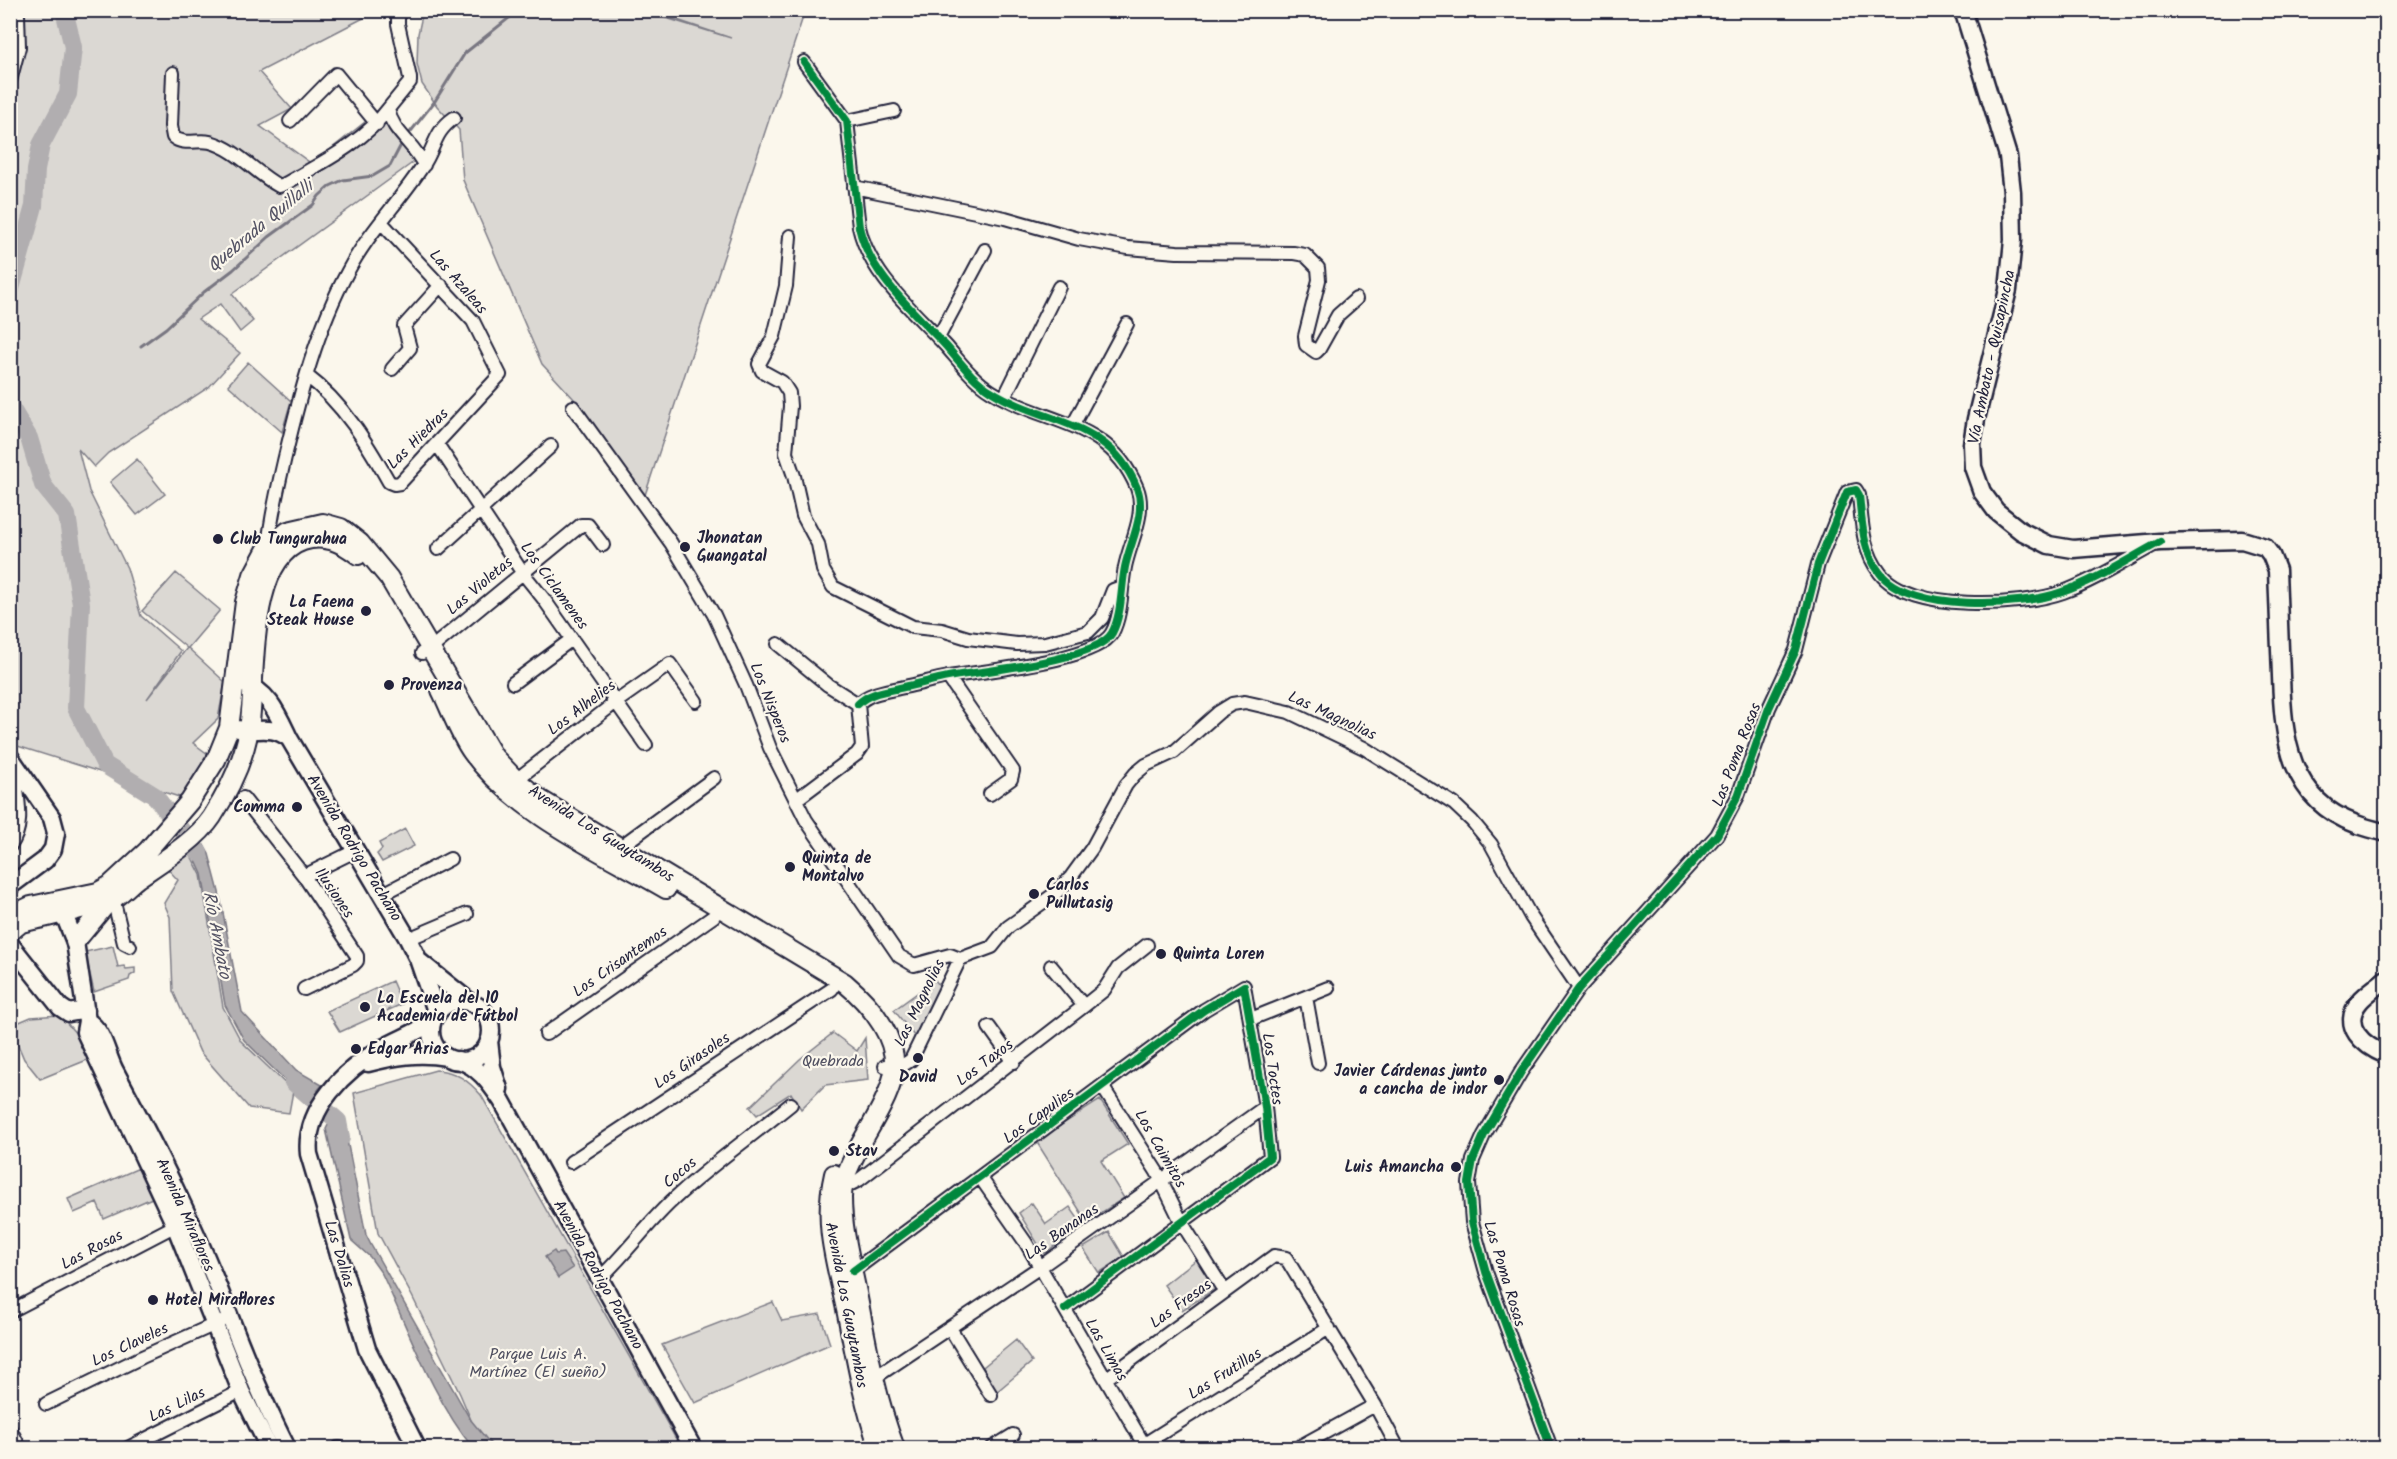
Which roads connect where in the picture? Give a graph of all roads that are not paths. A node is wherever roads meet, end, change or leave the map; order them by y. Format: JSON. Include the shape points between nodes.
{"nodes":[{"id":1,"x":398,"y":10,"type":"edge"},
{"id":2,"x":1963,"y":10,"type":"edge"},
{"id":3,"x":18,"y":15,"type":"dead end"},
{"id":4,"x":804,"y":62,"type":"dead end"},
{"id":5,"x":173,"y":73,"type":"dead end"},
{"id":6,"x":10,"y":81,"type":"edge"},
{"id":7,"x":388,"y":109,"type":"junction"},
{"id":8,"x":894,"y":111,"type":"dead end"},
{"id":9,"x":454,"y":118,"type":"dead end"},
{"id":10,"x":290,"y":121,"type":"dead end"},
{"id":11,"x":847,"y":121,"type":"junction"},
{"id":12,"x":377,"y":124,"type":"junction"},
{"id":13,"x":424,"y":165,"type":"junction"},
{"id":14,"x":854,"y":188,"type":"junction"},
{"id":15,"x":381,"y":222,"type":"junction"},
{"id":16,"x":790,"y":236,"type":"dead end"},
{"id":17,"x":985,"y":250,"type":"dead end"},
{"id":18,"x":441,"y":285,"type":"junction"},
{"id":19,"x":1059,"y":287,"type":"dead end"},
{"id":20,"x":1356,"y":299,"type":"dead end"},
{"id":21,"x":1127,"y":324,"type":"dead end"},
{"id":22,"x":938,"y":338,"type":"junction"},
{"id":23,"x":392,"y":369,"type":"dead end"},
{"id":24,"x":500,"y":371,"type":"joint"},
{"id":25,"x":307,"y":376,"type":"junction"},
{"id":26,"x":1004,"y":398,"type":"junction"},
{"id":27,"x":573,"y":407,"type":"dead end"},
{"id":28,"x":1073,"y":425,"type":"junction"},
{"id":29,"x":437,"y":444,"type":"junction"},
{"id":30,"x":551,"y":446,"type":"dead end"},
{"id":31,"x":482,"y":509,"type":"junction"},
{"id":32,"x":2160,"y":542,"type":"junction"},
{"id":33,"x":603,"y":545,"type":"dead end"},
{"id":34,"x":438,"y":549,"type":"dead end"},
{"id":35,"x":274,"y":553,"type":"junction"},
{"id":36,"x":522,"y":572,"type":"junction"},
{"id":37,"x":1121,"y":587,"type":"junction"},
{"id":38,"x":253,"y":604,"type":"junction"},
{"id":39,"x":572,"y":639,"type":"junction"},
{"id":40,"x":778,"y":645,"type":"dead end"},
{"id":41,"x":426,"y":652,"type":"junction"},
{"id":42,"x":948,"y":677,"type":"junction"},
{"id":43,"x":234,"y":682,"type":"junction"},
{"id":44,"x":513,"y":683,"type":"dead end"},
{"id":45,"x":254,"y":686,"type":"junction"},
{"id":46,"x":696,"y":701,"type":"dead end"},
{"id":47,"x":616,"y":702,"type":"junction"},
{"id":48,"x":858,"y":704,"type":"junction"},
{"id":49,"x":229,"y":728,"type":"junction"},
{"id":50,"x":248,"y":731,"type":"junction"},
{"id":51,"x":289,"y":738,"type":"junction"},
{"id":52,"x":646,"y":746,"type":"dead end"},
{"id":53,"x":13,"y":760,"type":"edge"},
{"id":54,"x":714,"y":778,"type":"dead end"},
{"id":55,"x":516,"y":780,"type":"junction"},
{"id":56,"x":14,"y":792,"type":"edge"},
{"id":57,"x":990,"y":794,"type":"dead end"},
{"id":58,"x":243,"y":798,"type":"dead end"},
{"id":59,"x":797,"y":799,"type":"junction"},
{"id":60,"x":2386,"y":833,"type":"edge"},
{"id":61,"x":10,"y":846,"type":"edge"},
{"id":62,"x":620,"y":847,"type":"junction"},
{"id":63,"x":355,"y":851,"type":"junction"},
{"id":64,"x":450,"y":858,"type":"dead end"},
{"id":65,"x":304,"y":876,"type":"junction"},
{"id":66,"x":10,"y":886,"type":"edge"},
{"id":67,"x":381,"y":894,"type":"junction"},
{"id":68,"x":111,"y":900,"type":"junction"},
{"id":69,"x":62,"y":908,"type":"junction"},
{"id":70,"x":467,"y":914,"type":"dead end"},
{"id":71,"x":10,"y":916,"type":"edge"},
{"id":72,"x":722,"y":917,"type":"junction"},
{"id":73,"x":10,"y":932,"type":"edge"},
{"id":74,"x":408,"y":939,"type":"junction"},
{"id":75,"x":75,"y":942,"type":"junction"},
{"id":76,"x":10,"y":944,"type":"edge"},
{"id":77,"x":1147,"y":945,"type":"dead end"},
{"id":78,"x":130,"y":946,"type":"dead end"},
{"id":79,"x":960,"y":958,"type":"junction"},
{"id":80,"x":418,"y":959,"type":"junction"},
{"id":81,"x":1051,"y":966,"type":"dead end"},
{"id":82,"x":2386,"y":979,"type":"edge"},
{"id":83,"x":1244,"y":986,"type":"joint"},
{"id":84,"x":1328,"y":988,"type":"dead end"},
{"id":85,"x":1579,"y":988,"type":"junction"},
{"id":86,"x":304,"y":989,"type":"dead end"},
{"id":87,"x":832,"y":989,"type":"junction"},
{"id":88,"x":1306,"y":997,"type":"junction"},
{"id":89,"x":470,"y":1002,"type":"junction"},
{"id":90,"x":1084,"y":1006,"type":"junction"},
{"id":91,"x":87,"y":1015,"type":"junction"},
{"id":92,"x":434,"y":1018,"type":"junction"},
{"id":93,"x":1251,"y":1019,"type":"junction"},
{"id":94,"x":876,"y":1024,"type":"junction"},
{"id":95,"x":989,"y":1028,"type":"dead end"},
{"id":96,"x":546,"y":1034,"type":"dead end"},
{"id":97,"x":489,"y":1041,"type":"junction"},
{"id":98,"x":2386,"y":1055,"type":"edge"},
{"id":99,"x":452,"y":1059,"type":"junction"},
{"id":100,"x":1014,"y":1062,"type":"junction"},
{"id":101,"x":1318,"y":1063,"type":"dead end"},
{"id":102,"x":358,"y":1065,"type":"junction"},
{"id":103,"x":889,"y":1067,"type":"junction"},
{"id":104,"x":1102,"y":1086,"type":"junction"},
{"id":105,"x":502,"y":1101,"type":"junction"},
{"id":106,"x":791,"y":1104,"type":"dead end"},
{"id":107,"x":1265,"y":1107,"type":"junction"},
{"id":108,"x":571,"y":1162,"type":"dead end"},
{"id":109,"x":980,"y":1177,"type":"junction"},
{"id":110,"x":1162,"y":1181,"type":"junction"},
{"id":111,"x":838,"y":1185,"type":"junction"},
{"id":112,"x":181,"y":1222,"type":"junction"},
{"id":113,"x":1182,"y":1222,"type":"junction"},
{"id":114,"x":1041,"y":1267,"type":"junction"},
{"id":115,"x":853,"y":1270,"type":"junction"},
{"id":116,"x":600,"y":1278,"type":"junction"},
{"id":117,"x":1225,"y":1292,"type":"junction"},
{"id":118,"x":1065,"y":1309,"type":"junction"},
{"id":119,"x":13,"y":1310,"type":"dead end"},
{"id":120,"x":222,"y":1321,"type":"junction"},
{"id":121,"x":950,"y":1328,"type":"junction"},
{"id":122,"x":1329,"y":1328,"type":"junction"},
{"id":123,"x":245,"y":1356,"type":"junction"},
{"id":124,"x":229,"y":1363,"type":"junction"},
{"id":125,"x":874,"y":1378,"type":"junction"},
{"id":126,"x":1107,"y":1378,"type":"junction"},
{"id":127,"x":240,"y":1391,"type":"junction"},
{"id":128,"x":991,"y":1395,"type":"dead end"},
{"id":129,"x":46,"y":1404,"type":"dead end"},
{"id":130,"x":1375,"y":1405,"type":"junction"},
{"id":131,"x":261,"y":1416,"type":"junction"},
{"id":132,"x":10,"y":1429,"type":"edge"},
{"id":133,"x":1013,"y":1435,"type":"dead end"},
{"id":134,"x":1143,"y":1447,"type":"edge"},
{"id":135,"x":21,"y":1449,"type":"edge"},
{"id":136,"x":128,"y":1449,"type":"edge"},
{"id":137,"x":269,"y":1449,"type":"edge"},
{"id":138,"x":287,"y":1449,"type":"edge"},
{"id":139,"x":417,"y":1449,"type":"edge"},
{"id":140,"x":693,"y":1449,"type":"edge"},
{"id":141,"x":879,"y":1449,"type":"edge"},
{"id":142,"x":895,"y":1449,"type":"edge"},
{"id":143,"x":992,"y":1449,"type":"edge"},
{"id":144,"x":1297,"y":1449,"type":"edge"},
{"id":145,"x":1398,"y":1449,"type":"edge"},
{"id":146,"x":1551,"y":1449,"type":"edge"}],
"edges":[{"from":1,"to":7,"type":"street","via":[[410,82]]},
{"from":2,"to":32,"type":"street","name":"Vía Ambato - Quisapincha","via":[[2008,156],[2013,228],[2008,290],[1973,435],[1976,476],[1996,510],[2021,531],[2049,545],[2073,549]]},
{"from":3,"to":6,"type":"street","via":[[19,46]]},
{"from":4,"to":11,"type":"street"},
{"from":5,"to":12,"type":"street","via":[[173,137],[209,141],[229,149],[279,186]]},
{"from":7,"to":12,"type":"street"},
{"from":7,"to":13,"type":"street","via":[[396,129],[417,150]]},
{"from":8,"to":11,"type":"street"},
{"from":9,"to":13,"type":"street","via":[[443,126]]},
{"from":10,"to":12,"type":"street","via":[[336,74]]},
{"from":11,"to":14,"type":"street"},
{"from":13,"to":15,"type":"street"},
{"from":14,"to":20,"type":"street","via":[[1128,248],[1305,255],[1318,268],[1319,280],[1305,336],[1311,351],[1316,352],[1338,315]]},
{"from":14,"to":22,"type":"street","via":[[862,244],[896,293]]},
{"from":15,"to":18,"type":"street","name":"Las Azaleas"},
{"from":15,"to":25,"type":"street","via":[[348,270]]},
{"from":16,"to":37,"type":"street","via":[[784,297],[773,340],[759,364],[762,371],[782,382],[789,393],[786,453],[803,516],[833,587],[913,627],[1024,644],[1057,641],[1088,632],[1102,618],[1113,590]]},
{"from":17,"to":22,"type":"street"},
{"from":18,"to":23,"type":"street","via":[[404,326],[410,348]]},
{"from":18,"to":24,"type":"street","name":"Las Azaleas","via":[[473,321]]},
{"from":19,"to":26,"type":"street"},
{"from":21,"to":28,"type":"street"},
{"from":22,"to":26,"type":"street","via":[[980,384]]},
{"from":24,"to":29,"type":"street","name":"Las Hiedras","via":[[498,379]]},
{"from":25,"to":29,"type":"street","name":"Las Hiedras","via":[[363,436],[389,482],[400,483]]},
{"from":25,"to":35,"type":"street","via":[[269,525]]},
{"from":26,"to":28,"type":"street"},
{"from":27,"to":59,"type":"street","name":"Los Nisperos","via":[[671,543],[714,615],[770,748]]},
{"from":28,"to":37,"type":"street","via":[[1113,448],[1140,496],[1140,512]]},
{"from":29,"to":31,"type":"street","name":"Los Ciclamenes"},
{"from":30,"to":31,"type":"street"},
{"from":31,"to":34,"type":"street"},
{"from":31,"to":36,"type":"street","name":"Los Ciclamenes"},
{"from":32,"to":60,"type":"street","name":"Vía Ambato - Quisapincha","via":[[2242,540],[2265,547],[2277,570],[2282,712],[2290,757],[2319,802],[2355,824]]},
{"from":32,"to":85,"type":"street","name":"Las Poma Rosas","via":[[2063,592],[2034,600],[1923,598],[1900,590],[1881,575],[1864,539],[1859,495],[1856,490],[1847,492],[1818,564],[1796,650],[1769,708],[1738,796],[1717,835]]},
{"from":33,"to":36,"type":"street","name":"Las Violetas","via":[[588,525],[581,525]]},
{"from":35,"to":38,"type":"main road","via":[[270,577]]},
{"from":35,"to":41,"type":"main road","name":"Avenida Los Guaytambos","via":[[310,539],[334,540],[348,547],[383,585]]},
{"from":36,"to":39,"type":"street","name":"Los Ciclamenes"},
{"from":36,"to":41,"type":"street","name":"Las Violetas"},
{"from":37,"to":42,"type":"street","via":[[1117,620],[1112,634],[1103,643],[1048,661]]},
{"from":38,"to":43,"type":"main road"},
{"from":38,"to":45,"type":"main road"},
{"from":39,"to":44,"type":"street"},
{"from":39,"to":47,"type":"street","name":"Los Ciclamenes"},
{"from":40,"to":48,"type":"street"},
{"from":41,"to":55,"type":"main road","name":"Avenida Los Guaytambos","via":[[494,757]]},
{"from":41,"to":72,"type":"main road","name":"Avenida Los Guaytambos","via":[[470,749],[501,784],[531,810]]},
{"from":42,"to":48,"type":"street","via":[[869,695]]},
{"from":42,"to":57,"type":"street","via":[[1013,771],[1011,779]]},
{"from":43,"to":45,"type":"street"},
{"from":43,"to":49,"type":"main road"},
{"from":45,"to":50,"type":"main road"},
{"from":45,"to":51,"type":"street","name":"Avenida Rodrigo Pachano","via":[[273,706]]},
{"from":46,"to":47,"type":"street","name":"Los Alhelies","via":[[670,664]]},
{"from":47,"to":52,"type":"street","name":"Los Ciclamenes"},
{"from":47,"to":55,"type":"street","name":"Los Alhelies"},
{"from":48,"to":59,"type":"street","via":[[862,747]]},
{"from":49,"to":50,"type":"street"},
{"from":49,"to":69,"type":"main road","via":[[216,760],[190,801],[148,850],[109,886]]},
{"from":50,"to":51,"type":"street","via":[[270,728]]},
{"from":50,"to":68,"type":"main road","via":[[239,761],[212,818],[167,860]]},
{"from":51,"to":63,"type":"street","name":"Avenida Rodrigo Pachano"},
{"from":53,"to":56,"type":"street"},
{"from":53,"to":66,"type":"street","via":[[52,818],[56,833],[53,849],[45,860]]},
{"from":54,"to":62,"type":"street"},
{"from":55,"to":62,"type":"main road","name":"Avenida Los Guaytambos","via":[[541,800]]},
{"from":56,"to":61,"type":"street","via":[[20,808],[19,823]]},
{"from":58,"to":65,"type":"street","name":"Ilusiones"},
{"from":59,"to":79,"type":"street","name":"Los Nisperos","via":[[814,835],[904,961],[914,965],[950,955]]},
{"from":62,"to":72,"type":"main road","name":"Avenida Los Guaytambos"},
{"from":63,"to":65,"type":"street"},
{"from":63,"to":67,"type":"street","name":"Avenida Rodrigo Pachano"},
{"from":64,"to":67,"type":"street"},
{"from":65,"to":86,"type":"street","name":"Ilusiones","via":[[357,956],[353,965]]},
{"from":67,"to":74,"type":"street","name":"Avenida Rodrigo Pachano"},
{"from":68,"to":69,"type":"main road"},
{"from":68,"to":75,"type":"main road"},
{"from":68,"to":78,"type":"street","via":[[124,943]]},
{"from":69,"to":71,"type":"main road","via":[[44,902]]},
{"from":69,"to":73,"type":"main road","via":[[21,923]]},
{"from":69,"to":75,"type":"street","name":"Avenida Miraflores"},
{"from":70,"to":74,"type":"street"},
{"from":72,"to":87,"type":"main road","name":"Avenida Los Guaytambos"},
{"from":72,"to":94,"type":"main road","name":"Avenida Los Guaytambos","via":[[846,983],[862,997]]},
{"from":72,"to":96,"type":"street","name":"Los Crisantemos"},
{"from":74,"to":80,"type":"street","name":"Avenida Rodrigo Pachano"},
{"from":75,"to":91,"type":"street","name":"Avenida Miraflores"},
{"from":76,"to":91,"type":"street","via":[[60,1007],[69,1013]]},
{"from":77,"to":90,"type":"street","name":"Los Taxos","via":[[1118,968],[1104,990]]},
{"from":79,"to":85,"type":"street","name":"Las Magnolias","via":[[992,947],[1008,927],[1046,901],[1071,877],[1135,774],[1174,752],[1219,712],[1245,702],[1289,711],[1364,748],[1454,804],[1491,844],[1531,917]]},
{"from":79,"to":103,"type":"street","name":"Las Magnolias","via":[[911,1060],[906,1065]]},
{"from":80,"to":89,"type":"street","name":"Avenida Rodrigo Pachano"},
{"from":80,"to":92,"type":"street","name":"Avenida Rodrigo Pachano"},
{"from":81,"to":90,"type":"street"},
{"from":82,"to":98,"type":"street","via":[[2361,1000],[2354,1010],[2353,1024],[2364,1043]]},
{"from":83,"to":93,"type":"street","name":"Los Toctes"},
{"from":83,"to":104,"type":"street","name":"Los Capulies","via":[[1204,1010]]},
{"from":84,"to":88,"type":"street"},
{"from":85,"to":146,"type":"street","name":"Las Poma Rosas","via":[[1521,1072],[1484,1135],[1469,1183],[1472,1222],[1486,1272]]},
{"from":87,"to":94,"type":"main road","name":"Avenida Los Guaytambos"},
{"from":87,"to":108,"type":"street","name":"Los Girasoles"},
{"from":88,"to":93,"type":"street"},
{"from":88,"to":101,"type":"street"},
{"from":89,"to":92,"type":"street","via":[[451,1002]]},
{"from":89,"to":97,"type":"street","via":[[485,1013]]},
{"from":90,"to":100,"type":"street","name":"Los Taxos"},
{"from":91,"to":112,"type":"street","name":"Avenida Miraflores","via":[[97,1027]]},
{"from":92,"to":99,"type":"street","via":[[433,1042]]},
{"from":92,"to":102,"type":"street","name":"Las Dalias","via":[[415,1034]]},
{"from":93,"to":107,"type":"street","name":"Los Toctes"},
{"from":94,"to":103,"type":"main road","name":"Avenida Los Guaytambos"},
{"from":95,"to":100,"type":"street"},
{"from":97,"to":99,"type":"street","via":[[477,1056]]},
{"from":97,"to":105,"type":"street","name":"Avenida Rodrigo Pachano"},
{"from":99,"to":102,"type":"street","via":[[406,1055]]},
{"from":99,"to":105,"type":"street","name":"Avenida Rodrigo Pachano","via":[[467,1063],[487,1079]]},
{"from":100,"to":111,"type":"street","name":"Los Taxos","via":[[859,1180]]},
{"from":102,"to":139,"type":"street","name":"Las Dalias","via":[[338,1083],[317,1112],[308,1134],[309,1154],[367,1349]]},
{"from":103,"to":111,"type":"main road","name":"Avenida Los Guaytambos","via":[[887,1093]]},
{"from":104,"to":109,"type":"street","name":"Los Capulies"},
{"from":104,"to":110,"type":"street","name":"Los Caimitos"},
{"from":105,"to":116,"type":"street","name":"Avenida Rodrigo Pachano"},
{"from":106,"to":116,"type":"street","name":"Cocos","via":[[677,1196]]},
{"from":107,"to":110,"type":"street","name":"Las Bananas"},
{"from":107,"to":113,"type":"street","name":"Los Toctes","via":[[1270,1157]]},
{"from":109,"to":114,"type":"street","name":"Las Limas"},
{"from":109,"to":115,"type":"street","name":"Los Capulies"},
{"from":110,"to":113,"type":"street","name":"Los Caimitos"},
{"from":110,"to":114,"type":"street","name":"Las Bananas"},
{"from":111,"to":115,"type":"main road","name":"Avenida Los Guaytambos"},
{"from":111,"to":141,"type":"main road","name":"Avenida Los Guaytambos","via":[[828,1210],[832,1245],[862,1393]]},
{"from":112,"to":119,"type":"street","name":"Las Rosas"},
{"from":112,"to":120,"type":"street","name":"Avenida Miraflores","via":[[203,1301]]},
{"from":113,"to":117,"type":"street","name":"Los Caimitos"},
{"from":113,"to":118,"type":"street"},
{"from":114,"to":118,"type":"street","name":"Las Limas"},
{"from":114,"to":121,"type":"street","name":"Las Bananas"},
{"from":115,"to":125,"type":"main road","name":"Avenida Los Guaytambos"},
{"from":116,"to":140,"type":"street","name":"Avenida Rodrigo Pachano"},
{"from":117,"to":122,"type":"street","name":"Las Fresas","via":[[1274,1256],[1286,1258]]},
{"from":117,"to":126,"type":"street","name":"Las Fresas"},
{"from":118,"to":126,"type":"street","name":"Las Limas"},
{"from":120,"to":123,"type":"street","name":"Avenida Miraflores"},
{"from":120,"to":124,"type":"street","name":"Avenida Miraflores"},
{"from":120,"to":129,"type":"street","name":"Los Claveles"},
{"from":121,"to":125,"type":"street","name":"Las Bananas"},
{"from":121,"to":128,"type":"street"},
{"from":122,"to":130,"type":"street"},
{"from":122,"to":134,"type":"street","name":"Las Frutillas"},
{"from":123,"to":124,"type":"street"},
{"from":123,"to":131,"type":"street","name":"Avenida Miraflores"},
{"from":124,"to":127,"type":"street","name":"Avenida Miraflores"},
{"from":125,"to":142,"type":"main road","name":"Avenida Los Guaytambos"},
{"from":126,"to":134,"type":"street","name":"Las Limas"},
{"from":127,"to":131,"type":"street","name":"Avenida Miraflores"},
{"from":127,"to":136,"type":"street","name":"Las Lilas"},
{"from":130,"to":144,"type":"street"},
{"from":130,"to":145,"type":"street"},
{"from":131,"to":137,"type":"street","name":"Avenida Miraflores"},
{"from":131,"to":138,"type":"street","name":"Avenida Miraflores"},
{"from":132,"to":135,"type":"street"},
{"from":133,"to":143,"type":"street"}]}
